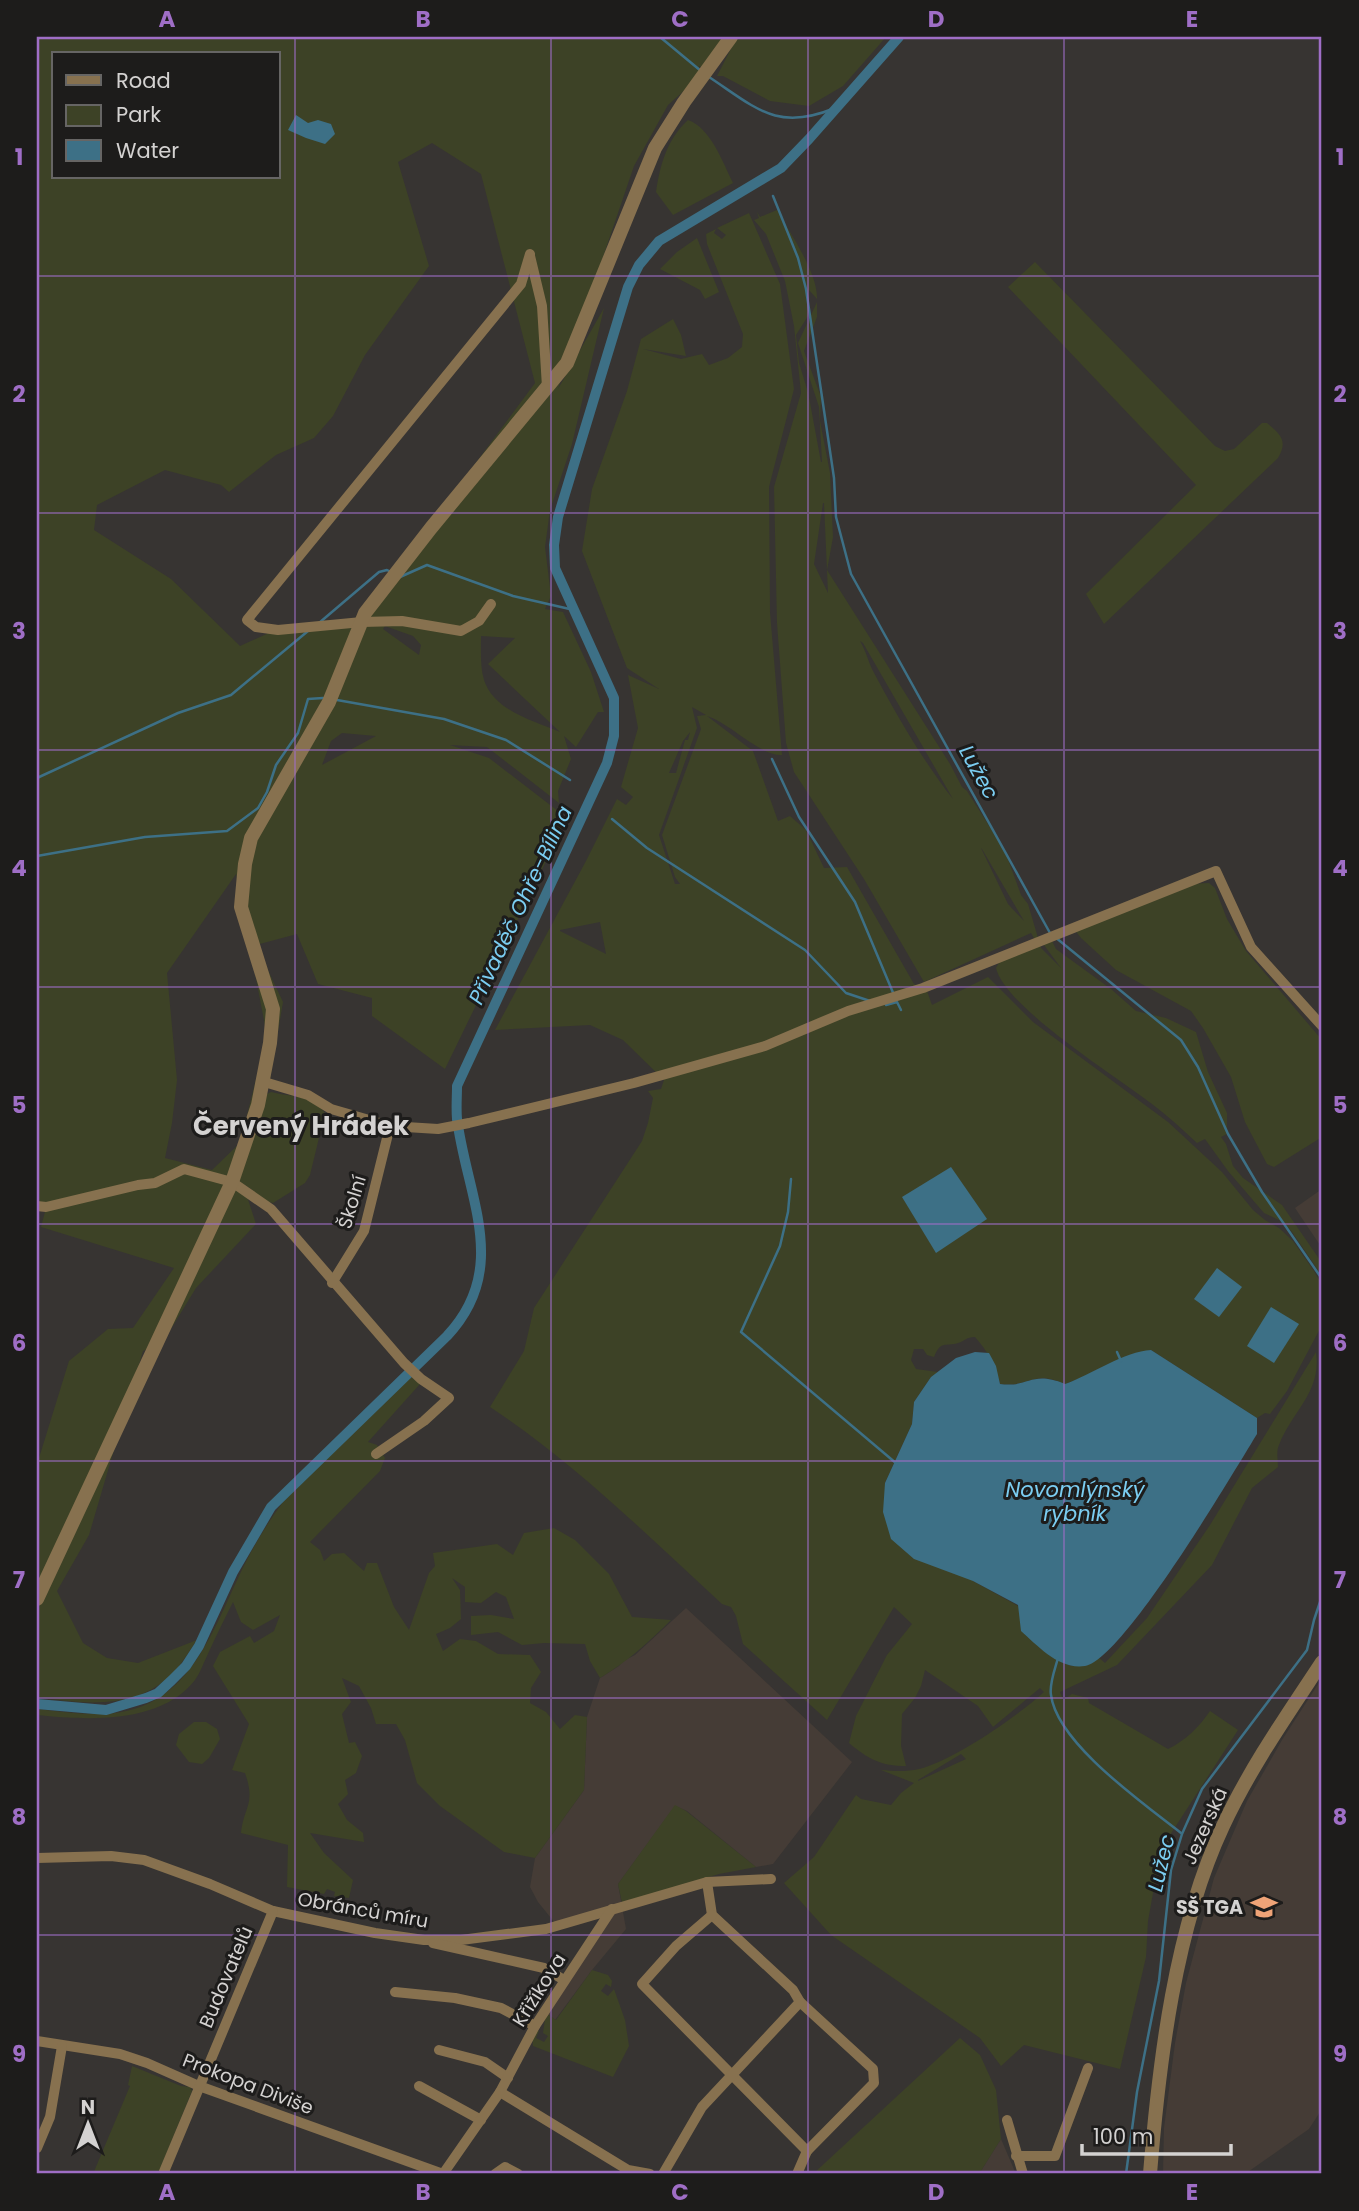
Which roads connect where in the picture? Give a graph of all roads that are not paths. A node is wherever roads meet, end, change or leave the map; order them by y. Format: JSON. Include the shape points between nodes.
{"nodes":[{"id":1,"x":731,"y":37,"type":"edge"},
{"id":2,"x":547,"y":387,"type":"junction"},
{"id":3,"x":491,"y":604,"type":"dead end"},
{"id":4,"x":362,"y":622,"type":"junction"},
{"id":5,"x":1322,"y":1026,"type":"edge"},
{"id":6,"x":261,"y":1082,"type":"junction"},
{"id":7,"x":390,"y":1126,"type":"junction"},
{"id":8,"x":232,"y":1182,"type":"junction"},
{"id":9,"x":37,"y":1206,"type":"edge"},
{"id":10,"x":332,"y":1283,"type":"junction"},
{"id":11,"x":376,"y":1454,"type":"dead end"},
{"id":12,"x":37,"y":1598,"type":"edge"},
{"id":13,"x":1322,"y":1662,"type":"edge"},
{"id":14,"x":37,"y":1857,"type":"edge"},
{"id":15,"x":771,"y":1880,"type":"dead end"},
{"id":16,"x":707,"y":1882,"type":"junction"},
{"id":17,"x":612,"y":1909,"type":"junction"},
{"id":18,"x":273,"y":1911,"type":"junction"},
{"id":19,"x":712,"y":1915,"type":"junction"},
{"id":20,"x":424,"y":1940,"type":"junction"},
{"id":21,"x":564,"y":1980,"type":"junction"},
{"id":22,"x":395,"y":1992,"type":"dead end"},
{"id":23,"x":800,"y":2002,"type":"junction"},
{"id":24,"x":534,"y":2025,"type":"junction"},
{"id":25,"x":37,"y":2041,"type":"edge"},
{"id":26,"x":62,"y":2046,"type":"junction"},
{"id":27,"x":439,"y":2050,"type":"dead end"},
{"id":28,"x":1088,"y":2068,"type":"dead end"},
{"id":29,"x":732,"y":2075,"type":"junction"},
{"id":30,"x":508,"y":2078,"type":"junction"},
{"id":31,"x":199,"y":2086,"type":"junction"},
{"id":32,"x":419,"y":2086,"type":"dead end"},
{"id":33,"x":500,"y":2092,"type":"junction"},
{"id":34,"x":481,"y":2120,"type":"junction"},
{"id":35,"x":1007,"y":2120,"type":"dead end"},
{"id":36,"x":37,"y":2148,"type":"edge"},
{"id":37,"x":807,"y":2151,"type":"junction"},
{"id":38,"x":1016,"y":2156,"type":"junction"},
{"id":39,"x":627,"y":2172,"type":"edge"},
{"id":40,"x":163,"y":2174,"type":"edge"},
{"id":41,"x":443,"y":2174,"type":"edge"},
{"id":42,"x":495,"y":2174,"type":"edge"},
{"id":43,"x":518,"y":2174,"type":"edge"},
{"id":44,"x":650,"y":2174,"type":"edge"},
{"id":45,"x":663,"y":2174,"type":"edge"},
{"id":46,"x":797,"y":2174,"type":"edge"},
{"id":47,"x":1023,"y":2174,"type":"edge"},
{"id":48,"x":1150,"y":2174,"type":"edge"}],
"edges":[{"from":1,"to":2,"type":"street","via":[[655,148],[567,363]]},
{"from":2,"to":4,"type":"street","via":[[430,528]]},
{"from":2,"to":4,"type":"street","via":[[542,306],[530,254],[521,284],[247,621],[278,630]]},
{"from":3,"to":4,"type":"street","via":[[479,621],[461,631],[402,621]]},
{"from":4,"to":6,"type":"street","via":[[332,695],[251,838],[245,864],[241,906],[273,1010]]},
{"from":5,"to":7,"type":"street","via":[[1251,947],[1216,871],[765,1046],[469,1123],[408,1129]]},
{"from":6,"to":7,"type":"street","via":[[308,1095],[331,1110]]},
{"from":6,"to":8,"type":"street","via":[[258,1105]]},
{"from":7,"to":10,"type":"street","name":"Školní","via":[[364,1231]]},
{"from":8,"to":9,"type":"street","via":[[184,1169],[155,1183]]},
{"from":8,"to":10,"type":"street","via":[[271,1209]]},
{"from":8,"to":12,"type":"street"},
{"from":10,"to":11,"type":"street","via":[[404,1363],[449,1398]]},
{"from":13,"to":48,"type":"street","name":"Jezerská","via":[[1236,1800],[1204,1873],[1176,1982]]},
{"from":14,"to":18,"type":"street","name":"Obránců míru","via":[[144,1860]]},
{"from":15,"to":16,"type":"street","name":"Obránců míru"},
{"from":16,"to":17,"type":"street","name":"Obránců míru"},
{"from":16,"to":19,"type":"street"},
{"from":17,"to":20,"type":"street","name":"Obránců míru","via":[[546,1929]]},
{"from":17,"to":21,"type":"street","name":"Křižíkova"},
{"from":18,"to":20,"type":"street","name":"Obránců míru"},
{"from":18,"to":31,"type":"street","name":"Budovatelů"},
{"from":19,"to":23,"type":"street","via":[[793,1990]]},
{"from":19,"to":29,"type":"street","via":[[642,1984]]},
{"from":20,"to":21,"type":"street","via":[[544,1968]]},
{"from":21,"to":24,"type":"street","name":"Křižíkova"},
{"from":22,"to":24,"type":"street","via":[[501,2008]]},
{"from":23,"to":29,"type":"street"},
{"from":23,"to":37,"type":"street","via":[[873,2069],[875,2076],[874,2083]]},
{"from":24,"to":30,"type":"street","name":"Křižíkova"},
{"from":25,"to":26,"type":"street","name":"Prokopa Diviše"},
{"from":26,"to":31,"type":"street","name":"Prokopa Diviše","via":[[120,2054]]},
{"from":26,"to":36,"type":"street","via":[[50,2117]]},
{"from":27,"to":30,"type":"street","via":[[485,2062]]},
{"from":28,"to":38,"type":"street","via":[[1055,2157]]},
{"from":29,"to":37,"type":"street"},
{"from":29,"to":45,"type":"street","via":[[702,2107]]},
{"from":30,"to":33,"type":"street","name":"Křižíkova"},
{"from":31,"to":40,"type":"street","name":"Budovatelů"},
{"from":31,"to":41,"type":"street","name":"Prokopa Diviše"},
{"from":32,"to":34,"type":"street"},
{"from":33,"to":34,"type":"street","name":"Křižíkova"},
{"from":33,"to":39,"type":"street"},
{"from":34,"to":41,"type":"street","name":"Křižíkova"},
{"from":35,"to":38,"type":"street"},
{"from":37,"to":46,"type":"street"},
{"from":38,"to":47,"type":"street"},
{"from":39,"to":44,"type":"street"},
{"from":42,"to":43,"type":"street","via":[[505,2167]]}]}
